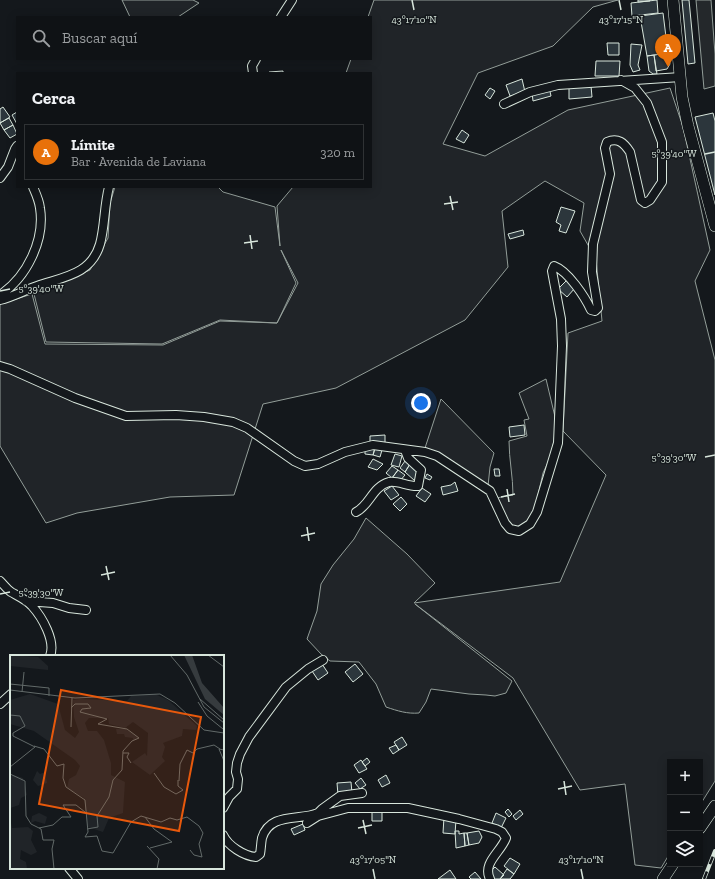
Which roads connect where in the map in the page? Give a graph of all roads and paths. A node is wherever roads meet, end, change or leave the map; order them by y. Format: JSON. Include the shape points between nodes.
{"nodes":[{"id":1,"x":292,"y":0,"type":"edge"},
{"id":2,"x":673,"y":0,"type":"edge"},
{"id":3,"x":282,"y":16,"type":"edge"},
{"id":4,"x":255,"y":60,"type":"edge"},
{"id":5,"x":253,"y":72,"type":"edge"},
{"id":6,"x":680,"y":77,"type":"junction"},
{"id":7,"x":621,"y":80,"type":"junction"},
{"id":8,"x":504,"y":104,"type":"dead end"},
{"id":9,"x":16,"y":147,"type":"edge"},
{"id":10,"x":0,"y":178,"type":"edge"},
{"id":11,"x":33,"y":188,"type":"edge"},
{"id":12,"x":109,"y":188,"type":"edge"},
{"id":13,"x":715,"y":226,"type":"edge"},
{"id":14,"x":0,"y":294,"type":"edge"},
{"id":15,"x":0,"y":300,"type":"edge"},
{"id":16,"x":0,"y":366,"type":"edge"},
{"id":17,"x":405,"y":450,"type":"junction"},
{"id":18,"x":356,"y":512,"type":"dead end"},
{"id":19,"x":0,"y":581,"type":"edge"},
{"id":20,"x":26,"y":601,"type":"junction"},
{"id":21,"x":86,"y":610,"type":"dead end"},
{"id":22,"x":50,"y":655,"type":"edge"},
{"id":23,"x":323,"y":660,"type":"dead end"},
{"id":24,"x":10,"y":695,"type":"edge"},
{"id":25,"x":0,"y":704,"type":"edge"},
{"id":26,"x":362,"y":793,"type":"dead end"},
{"id":27,"x":715,"y":806,"type":"edge"},
{"id":28,"x":224,"y":807,"type":"edge"},
{"id":29,"x":318,"y":815,"type":"junction"},
{"id":30,"x":307,"y":823,"type":"dead end"},
{"id":31,"x":703,"y":824,"type":"edge"},
{"id":32,"x":224,"y":838,"type":"edge"},
{"id":33,"x":671,"y":867,"type":"edge"},
{"id":34,"x":70,"y":869,"type":"edge"},
{"id":35,"x":78,"y":879,"type":"edge"},
{"id":36,"x":490,"y":879,"type":"edge"},
{"id":37,"x":663,"y":879,"type":"edge"}],
"edges":[{"from":1,"to":3,"type":"street"},
{"from":2,"to":6,"type":"street"},
{"from":4,"to":5,"type":"street","via":[[252,66]]},
{"from":6,"to":7,"type":"street"},
{"from":6,"to":13,"type":"street","via":[[688,126]]},
{"from":7,"to":8,"type":"street","via":[[558,85],[530,92]]},
{"from":7,"to":17,"type":"street","via":[[635,88],[647,103],[662,142],[662,182],[645,203],[641,200],[630,152],[620,141],[607,142],[605,148],[610,174],[593,244],[592,272],[598,308],[592,310],[575,285],[558,268],[554,266],[552,271],[561,319],[562,346],[558,443],[537,512],[530,524],[519,531],[510,529],[490,491],[438,456],[420,450]]},
{"from":9,"to":10,"type":"street","via":[[8,167]]},
{"from":11,"to":14,"type":"street","via":[[40,207],[41,221],[37,240],[25,271],[12,286]]},
{"from":12,"to":15,"type":"street","via":[[101,240],[93,259],[72,275]]},
{"from":16,"to":17,"type":"street","via":[[74,398],[126,416],[176,415],[233,422],[247,428],[305,466],[373,445]]},
{"from":17,"to":18,"type":"street","via":[[408,458],[421,470],[418,486],[388,482],[374,491]]},
{"from":19,"to":20,"type":"street"},
{"from":20,"to":21,"type":"street","via":[[53,603]]},
{"from":20,"to":22,"type":"street","via":[[48,630]]},
{"from":23,"to":28,"type":"street","via":[[286,687],[249,737],[237,763],[238,786]]},
{"from":24,"to":25,"type":"street"},
{"from":26,"to":29,"type":"street","via":[[340,796]]},
{"from":27,"to":31,"type":"street"},
{"from":29,"to":30,"type":"street"},
{"from":29,"to":32,"type":"street","via":[[291,817],[275,822],[263,835],[260,854],[256,857],[236,849]]},
{"from":29,"to":36,"type":"street","via":[[348,808],[408,808],[459,818],[496,829],[506,838],[488,866]]},
{"from":33,"to":37,"type":"street"},
{"from":34,"to":35,"type":"street"}]}
